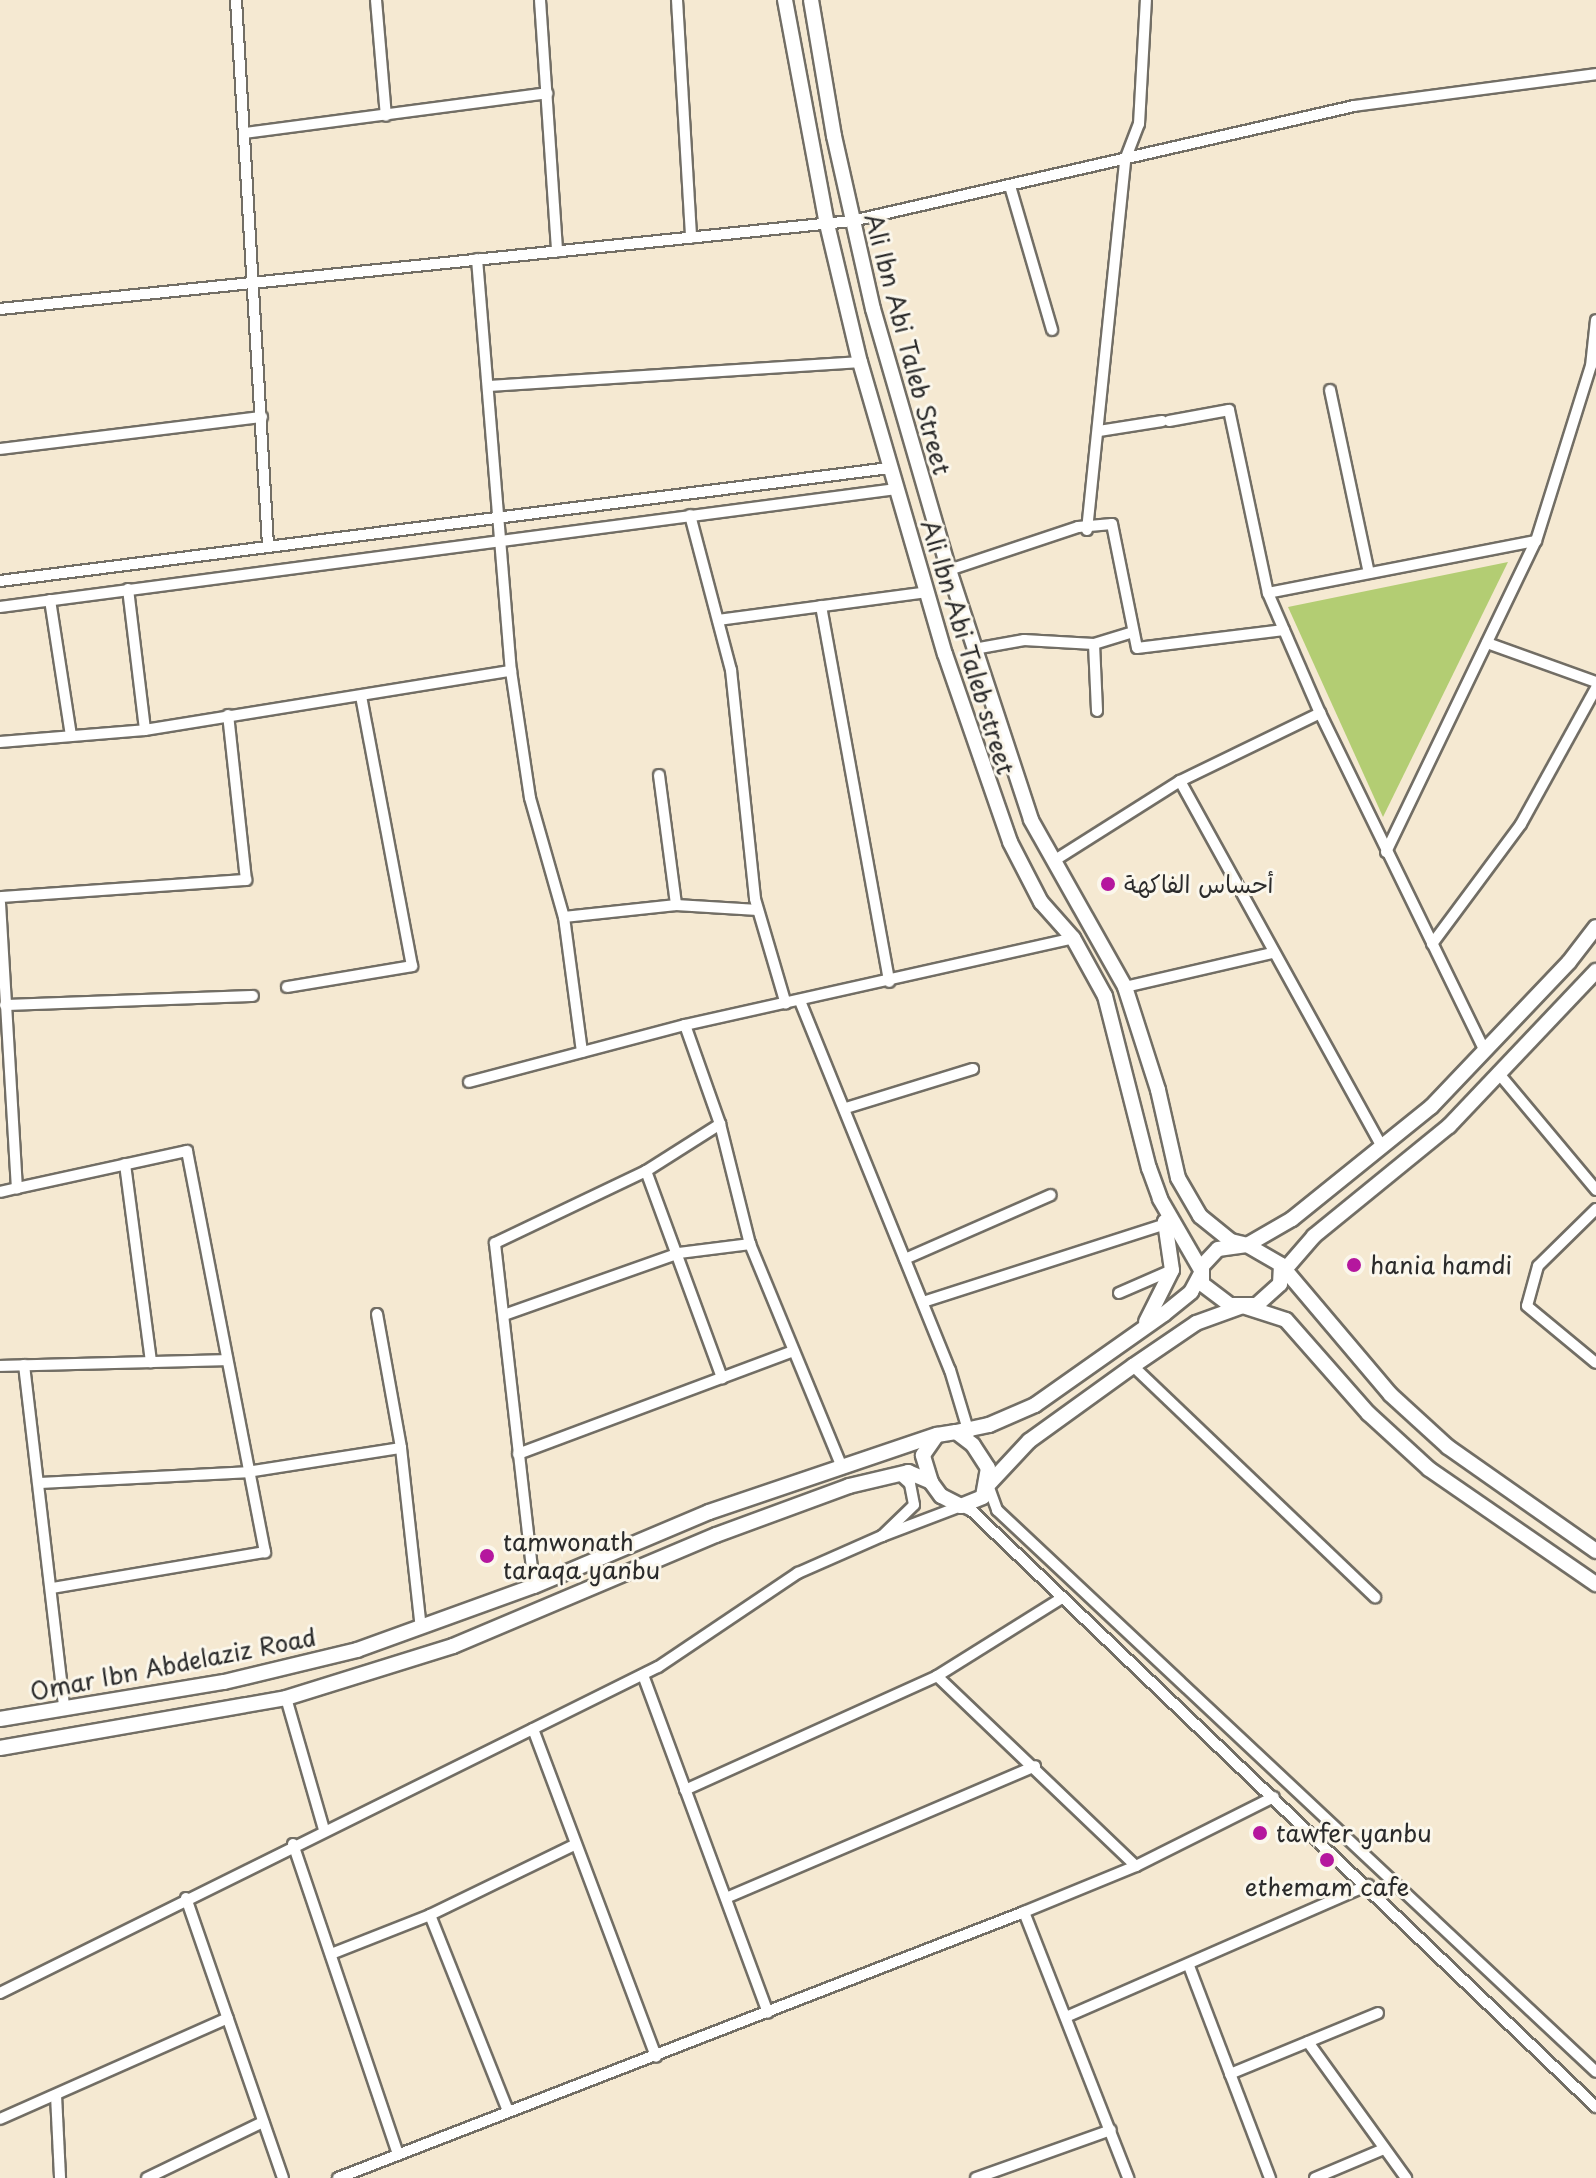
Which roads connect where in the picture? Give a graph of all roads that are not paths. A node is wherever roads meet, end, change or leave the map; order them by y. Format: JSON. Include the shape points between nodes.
{"nodes":[{"id":1,"x":236,"y":0,"type":"edge"},
{"id":2,"x":376,"y":0,"type":"edge"},
{"id":3,"x":540,"y":0,"type":"edge"},
{"id":4,"x":677,"y":0,"type":"edge"},
{"id":5,"x":785,"y":0,"type":"edge"},
{"id":6,"x":811,"y":0,"type":"edge"},
{"id":7,"x":1146,"y":0,"type":"edge"},
{"id":8,"x":1596,"y":74,"type":"edge"},
{"id":9,"x":547,"y":93,"type":"junction"},
{"id":10,"x":386,"y":116,"type":"junction"},
{"id":11,"x":245,"y":133,"type":"junction"},
{"id":12,"x":1125,"y":160,"type":"junction"},
{"id":13,"x":1010,"y":186,"type":"junction"},
{"id":14,"x":852,"y":221,"type":"junction"},
{"id":15,"x":827,"y":224,"type":"junction"},
{"id":16,"x":691,"y":238,"type":"junction"},
{"id":17,"x":557,"y":251,"type":"junction"},
{"id":18,"x":477,"y":259,"type":"junction"},
{"id":19,"x":254,"y":283,"type":"junction"},
{"id":20,"x":0,"y":309,"type":"edge"},
{"id":21,"x":1596,"y":320,"type":"edge"},
{"id":22,"x":1052,"y":330,"type":"dead end"},
{"id":23,"x":860,"y":362,"type":"junction"},
{"id":24,"x":1593,"y":366,"type":"edge"},
{"id":25,"x":490,"y":386,"type":"junction"},
{"id":26,"x":1330,"y":390,"type":"dead end"},
{"id":27,"x":262,"y":417,"type":"junction"},
{"id":28,"x":1099,"y":431,"type":"junction"},
{"id":29,"x":0,"y":449,"type":"edge"},
{"id":30,"x":890,"y":468,"type":"junction"},
{"id":31,"x":896,"y":489,"type":"junction"},
{"id":32,"x":496,"y":514,"type":"junction"},
{"id":33,"x":690,"y":515,"type":"junction"},
{"id":34,"x":1087,"y":530,"type":"junction"},
{"id":35,"x":498,"y":539,"type":"junction"},
{"id":36,"x":1536,"y":541,"type":"junction"},
{"id":37,"x":268,"y":545,"type":"junction"},
{"id":38,"x":949,"y":570,"type":"junction"},
{"id":39,"x":1369,"y":573,"type":"junction"},
{"id":40,"x":0,"y":581,"type":"edge"},
{"id":41,"x":128,"y":589,"type":"junction"},
{"id":42,"x":927,"y":592,"type":"junction"},
{"id":43,"x":1268,"y":593,"type":"junction"},
{"id":44,"x":50,"y":600,"type":"junction"},
{"id":45,"x":821,"y":606,"type":"junction"},
{"id":46,"x":0,"y":607,"type":"edge"},
{"id":47,"x":718,"y":620,"type":"junction"},
{"id":48,"x":1284,"y":630,"type":"junction"},
{"id":49,"x":1133,"y":632,"type":"junction"},
{"id":50,"x":1487,"y":643,"type":"junction"},
{"id":51,"x":1094,"y":644,"type":"junction"},
{"id":52,"x":974,"y":649,"type":"junction"},
{"id":53,"x":511,"y":671,"type":"junction"},
{"id":54,"x":1596,"y":682,"type":"edge"},
{"id":55,"x":1596,"y":688,"type":"edge"},
{"id":56,"x":361,"y":697,"type":"junction"},
{"id":57,"x":1097,"y":711,"type":"dead end"},
{"id":58,"x":1320,"y":713,"type":"junction"},
{"id":59,"x":228,"y":715,"type":"junction"},
{"id":60,"x":145,"y":730,"type":"junction"},
{"id":61,"x":71,"y":735,"type":"junction"},
{"id":62,"x":0,"y":742,"type":"edge"},
{"id":63,"x":659,"y":775,"type":"dead end"},
{"id":64,"x":1180,"y":781,"type":"junction"},
{"id":65,"x":1386,"y":852,"type":"junction"},
{"id":66,"x":1055,"y":860,"type":"junction"},
{"id":67,"x":0,"y":900,"type":"edge"},
{"id":68,"x":676,"y":905,"type":"junction"},
{"id":69,"x":758,"y":910,"type":"junction"},
{"id":70,"x":564,"y":917,"type":"junction"},
{"id":71,"x":1596,"y":927,"type":"edge"},
{"id":72,"x":1073,"y":938,"type":"junction"},
{"id":73,"x":1432,"y":944,"type":"junction"},
{"id":74,"x":1272,"y":953,"type":"junction"},
{"id":75,"x":1596,"y":971,"type":"edge"},
{"id":76,"x":889,"y":982,"type":"junction"},
{"id":77,"x":287,"y":987,"type":"dead end"},
{"id":78,"x":1125,"y":987,"type":"junction"},
{"id":79,"x":253,"y":996,"type":"dead end"},
{"id":80,"x":800,"y":1001,"type":"junction"},
{"id":81,"x":786,"y":1004,"type":"junction"},
{"id":82,"x":5,"y":1005,"type":"junction"},
{"id":83,"x":685,"y":1025,"type":"junction"},
{"id":84,"x":582,"y":1052,"type":"junction"},
{"id":85,"x":1485,"y":1052,"type":"junction"},
{"id":86,"x":973,"y":1069,"type":"dead end"},
{"id":87,"x":1500,"y":1075,"type":"junction"},
{"id":88,"x":469,"y":1082,"type":"dead end"},
{"id":89,"x":846,"y":1108,"type":"junction"},
{"id":90,"x":720,"y":1124,"type":"junction"},
{"id":91,"x":1382,"y":1147,"type":"junction"},
{"id":92,"x":125,"y":1164,"type":"junction"},
{"id":93,"x":646,"y":1171,"type":"junction"},
{"id":94,"x":17,"y":1188,"type":"junction"},
{"id":95,"x":1596,"y":1190,"type":"edge"},
{"id":96,"x":0,"y":1192,"type":"edge"},
{"id":97,"x":1051,"y":1195,"type":"dead end"},
{"id":98,"x":1160,"y":1199,"type":"junction"},
{"id":99,"x":1596,"y":1209,"type":"edge"},
{"id":100,"x":1166,"y":1224,"type":"junction"},
{"id":101,"x":750,"y":1244,"type":"junction"},
{"id":102,"x":1247,"y":1245,"type":"junction"},
{"id":103,"x":679,"y":1253,"type":"junction"},
{"id":104,"x":905,"y":1259,"type":"junction"},
{"id":105,"x":1282,"y":1269,"type":"junction"},
{"id":106,"x":1172,"y":1270,"type":"junction"},
{"id":107,"x":1201,"y":1273,"type":"junction"},
{"id":108,"x":1119,"y":1293,"type":"dead end"},
{"id":109,"x":923,"y":1302,"type":"junction"},
{"id":110,"x":1243,"y":1306,"type":"junction"},
{"id":111,"x":377,"y":1314,"type":"dead end"},
{"id":112,"x":504,"y":1315,"type":"junction"},
{"id":113,"x":1133,"y":1337,"type":"junction"},
{"id":114,"x":793,"y":1351,"type":"junction"},
{"id":115,"x":226,"y":1360,"type":"junction"},
{"id":116,"x":151,"y":1362,"type":"junction"},
{"id":117,"x":1596,"y":1363,"type":"edge"},
{"id":118,"x":24,"y":1365,"type":"junction"},
{"id":119,"x":0,"y":1366,"type":"edge"},
{"id":120,"x":1133,"y":1366,"type":"junction"},
{"id":121,"x":722,"y":1378,"type":"junction"},
{"id":122,"x":964,"y":1432,"type":"junction"},
{"id":123,"x":937,"y":1435,"type":"junction"},
{"id":124,"x":401,"y":1448,"type":"junction"},
{"id":125,"x":518,"y":1454,"type":"junction"},
{"id":126,"x":841,"y":1465,"type":"junction"},
{"id":127,"x":247,"y":1472,"type":"junction"},
{"id":128,"x":899,"y":1474,"type":"junction"},
{"id":129,"x":931,"y":1482,"type":"junction"},
{"id":130,"x":40,"y":1483,"type":"junction"},
{"id":131,"x":988,"y":1485,"type":"junction"},
{"id":132,"x":961,"y":1506,"type":"junction"},
{"id":133,"x":882,"y":1536,"type":"junction"},
{"id":134,"x":1596,"y":1551,"type":"edge"},
{"id":135,"x":1596,"y":1584,"type":"edge"},
{"id":136,"x":534,"y":1586,"type":"junction"},
{"id":137,"x":52,"y":1588,"type":"junction"},
{"id":138,"x":1375,"y":1597,"type":"dead end"},
{"id":139,"x":1062,"y":1598,"type":"junction"},
{"id":140,"x":421,"y":1628,"type":"junction"},
{"id":141,"x":643,"y":1675,"type":"junction"},
{"id":142,"x":937,"y":1676,"type":"junction"},
{"id":143,"x":286,"y":1698,"type":"junction"},
{"id":144,"x":64,"y":1708,"type":"junction"},
{"id":145,"x":0,"y":1719,"type":"edge"},
{"id":146,"x":533,"y":1729,"type":"junction"},
{"id":147,"x":0,"y":1748,"type":"edge"},
{"id":148,"x":1035,"y":1766,"type":"junction"},
{"id":149,"x":685,"y":1790,"type":"junction"},
{"id":150,"x":1274,"y":1797,"type":"junction"},
{"id":151,"x":324,"y":1830,"type":"junction"},
{"id":152,"x":293,"y":1844,"type":"junction"},
{"id":153,"x":576,"y":1844,"type":"junction"},
{"id":154,"x":1136,"y":1866,"type":"junction"},
{"id":155,"x":1368,"y":1885,"type":"junction"},
{"id":156,"x":186,"y":1898,"type":"junction"},
{"id":157,"x":726,"y":1898,"type":"junction"},
{"id":158,"x":1024,"y":1912,"type":"junction"},
{"id":159,"x":430,"y":1915,"type":"junction"},
{"id":160,"x":331,"y":1954,"type":"junction"},
{"id":161,"x":1189,"y":1966,"type":"junction"},
{"id":162,"x":0,"y":1993,"type":"edge"},
{"id":163,"x":768,"y":2013,"type":"junction"},
{"id":164,"x":1378,"y":2013,"type":"dead end"},
{"id":165,"x":1066,"y":2017,"type":"junction"},
{"id":166,"x":228,"y":2018,"type":"junction"},
{"id":167,"x":1308,"y":2042,"type":"junction"},
{"id":168,"x":656,"y":2057,"type":"junction"},
{"id":169,"x":1596,"y":2072,"type":"edge"},
{"id":170,"x":1230,"y":2074,"type":"junction"},
{"id":171,"x":56,"y":2095,"type":"junction"},
{"id":172,"x":1596,"y":2107,"type":"edge"},
{"id":173,"x":508,"y":2111,"type":"junction"},
{"id":174,"x":0,"y":2119,"type":"edge"},
{"id":175,"x":263,"y":2122,"type":"junction"},
{"id":176,"x":1111,"y":2130,"type":"junction"},
{"id":177,"x":1384,"y":2149,"type":"junction"},
{"id":178,"x":398,"y":2155,"type":"junction"},
{"id":179,"x":151,"y":2177,"type":"edge"},
{"id":180,"x":60,"y":2178,"type":"edge"},
{"id":181,"x":283,"y":2178,"type":"edge"},
{"id":182,"x":338,"y":2178,"type":"edge"},
{"id":183,"x":976,"y":2178,"type":"edge"},
{"id":184,"x":1128,"y":2178,"type":"edge"},
{"id":185,"x":1270,"y":2178,"type":"edge"},
{"id":186,"x":1315,"y":2178,"type":"edge"},
{"id":187,"x":1406,"y":2178,"type":"edge"}],
"edges":[{"from":1,"to":11,"type":"street"},
{"from":2,"to":10,"type":"street"},
{"from":3,"to":9,"type":"street"},
{"from":4,"to":16,"type":"street"},
{"from":5,"to":15,"type":"main road","name":"Ali Ibn Abi Taleb street"},
{"from":6,"to":14,"type":"main road","name":"Ali Ibn Abi Taleb Street"},
{"from":7,"to":12,"type":"street","via":[[1139,124]]},
{"from":8,"to":12,"type":"street","via":[[1354,106]]},
{"from":9,"to":10,"type":"street"},
{"from":9,"to":17,"type":"street"},
{"from":10,"to":11,"type":"street"},
{"from":11,"to":19,"type":"street"},
{"from":12,"to":13,"type":"street"},
{"from":12,"to":28,"type":"street"},
{"from":13,"to":14,"type":"street"},
{"from":13,"to":22,"type":"street"},
{"from":14,"to":15,"type":"street"},
{"from":14,"to":38,"type":"main road","name":"Ali Ibn Abi Taleb Street"},
{"from":15,"to":16,"type":"street"},
{"from":15,"to":23,"type":"main road","name":"Ali Ibn Abi Taleb street"},
{"from":16,"to":17,"type":"street"},
{"from":17,"to":18,"type":"street"},
{"from":18,"to":19,"type":"street"},
{"from":18,"to":25,"type":"street"},
{"from":19,"to":20,"type":"street"},
{"from":19,"to":27,"type":"street"},
{"from":21,"to":24,"type":"street"},
{"from":23,"to":25,"type":"street"},
{"from":23,"to":30,"type":"main road","name":"Ali Ibn Abi Taleb street"},
{"from":24,"to":36,"type":"street"},
{"from":25,"to":32,"type":"street"},
{"from":26,"to":39,"type":"street"},
{"from":27,"to":29,"type":"street"},
{"from":27,"to":37,"type":"street"},
{"from":28,"to":34,"type":"street"},
{"from":28,"to":43,"type":"street","via":[[1229,410]]},
{"from":30,"to":31,"type":"main road","name":"Ali Ibn Abi Taleb street"},
{"from":30,"to":32,"type":"street"},
{"from":31,"to":33,"type":"street"},
{"from":31,"to":42,"type":"main road","name":"Ali Ibn Abi Taleb street"},
{"from":32,"to":35,"type":"street"},
{"from":32,"to":37,"type":"street"},
{"from":33,"to":35,"type":"street"},
{"from":33,"to":47,"type":"street"},
{"from":34,"to":38,"type":"street","via":[[1078,527]]},
{"from":34,"to":49,"type":"street","via":[[1112,524]]},
{"from":35,"to":41,"type":"street"},
{"from":35,"to":53,"type":"street"},
{"from":36,"to":39,"type":"street"},
{"from":36,"to":50,"type":"street"},
{"from":37,"to":40,"type":"street"},
{"from":38,"to":52,"type":"main road","name":"Ali Ibn Abi Taleb Street"},
{"from":39,"to":43,"type":"street"},
{"from":41,"to":44,"type":"street"},
{"from":41,"to":60,"type":"street"},
{"from":42,"to":45,"type":"street"},
{"from":42,"to":72,"type":"main road","name":"Ali Ibn Abi Taleb street","via":[[1010,842],[1041,902]]},
{"from":43,"to":48,"type":"street"},
{"from":44,"to":46,"type":"street"},
{"from":44,"to":61,"type":"street"},
{"from":45,"to":47,"type":"street"},
{"from":45,"to":76,"type":"street"},
{"from":47,"to":69,"type":"street","via":[[731,670]]},
{"from":48,"to":49,"type":"street","via":[[1137,648]]},
{"from":48,"to":58,"type":"street"},
{"from":49,"to":51,"type":"street"},
{"from":50,"to":54,"type":"street"},
{"from":50,"to":65,"type":"street"},
{"from":51,"to":52,"type":"street","via":[[1024,640]]},
{"from":51,"to":57,"type":"street"},
{"from":52,"to":66,"type":"main road","name":"Ali Ibn Abi Taleb Street","via":[[1031,820]]},
{"from":53,"to":56,"type":"street"},
{"from":53,"to":70,"type":"street","via":[[530,798]]},
{"from":55,"to":73,"type":"street","via":[[1521,824]]},
{"from":56,"to":59,"type":"street"},
{"from":56,"to":77,"type":"street","via":[[412,966]]},
{"from":58,"to":64,"type":"street"},
{"from":58,"to":65,"type":"street"},
{"from":59,"to":60,"type":"street"},
{"from":59,"to":67,"type":"street","via":[[246,880]]},
{"from":60,"to":61,"type":"street"},
{"from":61,"to":62,"type":"street"},
{"from":63,"to":68,"type":"street"},
{"from":64,"to":66,"type":"street"},
{"from":64,"to":74,"type":"street","via":[[1222,850]]},
{"from":65,"to":73,"type":"street"},
{"from":66,"to":78,"type":"main road","name":"Ali Ibn Abi Taleb Street"},
{"from":67,"to":82,"type":"street"},
{"from":68,"to":69,"type":"street"},
{"from":68,"to":70,"type":"street"},
{"from":69,"to":81,"type":"street"},
{"from":70,"to":84,"type":"street"},
{"from":71,"to":85,"type":"main road"},
{"from":72,"to":76,"type":"street"},
{"from":72,"to":98,"type":"main road","name":"Ali Ibn Abi Taleb street","via":[[1105,996]]},
{"from":73,"to":85,"type":"street"},
{"from":74,"to":78,"type":"street"},
{"from":74,"to":91,"type":"street"},
{"from":75,"to":87,"type":"main road"},
{"from":76,"to":80,"type":"street"},
{"from":78,"to":102,"type":"main road","name":"Ali Ibn Abi Taleb Street","via":[[1158,1090],[1178,1178],[1200,1216],[1231,1241]]},
{"from":79,"to":82,"type":"street"},
{"from":80,"to":81,"type":"street"},
{"from":80,"to":89,"type":"street"},
{"from":81,"to":83,"type":"street"},
{"from":82,"to":94,"type":"street"},
{"from":83,"to":84,"type":"street"},
{"from":83,"to":90,"type":"street"},
{"from":84,"to":88,"type":"street"},
{"from":85,"to":91,"type":"main road"},
{"from":86,"to":89,"type":"street"},
{"from":87,"to":95,"type":"street"},
{"from":87,"to":105,"type":"main road","via":[[1449,1126],[1307,1242]]},
{"from":89,"to":104,"type":"street"},
{"from":90,"to":93,"type":"street"},
{"from":90,"to":101,"type":"street"},
{"from":91,"to":102,"type":"main road","via":[[1292,1219]]},
{"from":92,"to":94,"type":"street"},
{"from":92,"to":115,"type":"street","via":[[187,1151]]},
{"from":92,"to":116,"type":"street"},
{"from":93,"to":103,"type":"street"},
{"from":93,"to":112,"type":"street","via":[[495,1243]]},
{"from":94,"to":96,"type":"street"},
{"from":97,"to":104,"type":"street"},
{"from":98,"to":100,"type":"main road"},
{"from":98,"to":107,"type":"main road","name":"Ali Ibn Abi Taleb street"},
{"from":99,"to":117,"type":"street","via":[[1538,1266],[1527,1306]]},
{"from":100,"to":106,"type":"main road"},
{"from":100,"to":109,"type":"street"},
{"from":101,"to":103,"type":"street"},
{"from":101,"to":114,"type":"street"},
{"from":102,"to":105,"type":"main road"},
{"from":102,"to":107,"type":"main road","via":[[1218,1249]]},
{"from":103,"to":112,"type":"street"},
{"from":103,"to":121,"type":"street"},
{"from":104,"to":109,"type":"street"},
{"from":105,"to":110,"type":"main road","via":[[1274,1295]]},
{"from":105,"to":134,"type":"main road","via":[[1381,1384],[1448,1447]]},
{"from":106,"to":108,"type":"street"},
{"from":106,"to":113,"type":"main road","via":[[1158,1306]]},
{"from":107,"to":110,"type":"main road","via":[[1218,1300]]},
{"from":107,"to":113,"type":"main road","via":[[1191,1292]]},
{"from":109,"to":122,"type":"street"},
{"from":110,"to":120,"type":"main road","via":[[1196,1323]]},
{"from":110,"to":135,"type":"main road","via":[[1286,1320],[1369,1414],[1429,1469]]},
{"from":111,"to":124,"type":"street"},
{"from":112,"to":125,"type":"street"},
{"from":113,"to":122,"type":"main road","via":[[1035,1405]]},
{"from":114,"to":121,"type":"street"},
{"from":114,"to":126,"type":"street"},
{"from":115,"to":116,"type":"street"},
{"from":115,"to":127,"type":"street"},
{"from":116,"to":118,"type":"street"},
{"from":118,"to":119,"type":"street"},
{"from":118,"to":130,"type":"street"},
{"from":120,"to":131,"type":"main road","via":[[1029,1441]]},
{"from":120,"to":138,"type":"street"},
{"from":121,"to":125,"type":"street"},
{"from":122,"to":123,"type":"main road"},
{"from":122,"to":131,"type":"main road","via":[[982,1457]]},
{"from":123,"to":126,"type":"main road","name":"Omar Ibn Abdelaziz Road"},
{"from":123,"to":129,"type":"main road","via":[[923,1455]]},
{"from":124,"to":127,"type":"street"},
{"from":124,"to":140,"type":"street"},
{"from":125,"to":136,"type":"street"},
{"from":126,"to":136,"type":"main road","name":"Omar Ibn Abdelaziz Road","via":[[709,1512]]},
{"from":127,"to":130,"type":"street"},
{"from":127,"to":137,"type":"street","via":[[265,1552]]},
{"from":128,"to":129,"type":"main road","via":[[921,1475]]},
{"from":128,"to":133,"type":"street","via":[[910,1484],[914,1505]]},
{"from":128,"to":143,"type":"main road","via":[[849,1486],[716,1535],[453,1646]]},
{"from":129,"to":132,"type":"main road","via":[[941,1496]]},
{"from":130,"to":137,"type":"street"},
{"from":131,"to":132,"type":"main road","via":[[983,1497]]},
{"from":131,"to":169,"type":"street","via":[[997,1510]]},
{"from":132,"to":133,"type":"street"},
{"from":132,"to":139,"type":"street","via":[[980,1517]]},
{"from":133,"to":141,"type":"street","via":[[798,1573]]},
{"from":136,"to":140,"type":"main road","name":"Omar Ibn Abdelaziz Road"},
{"from":137,"to":144,"type":"street"},
{"from":139,"to":142,"type":"street"},
{"from":139,"to":150,"type":"street"},
{"from":140,"to":144,"type":"main road","name":"Omar Ibn Abdelaziz Road","via":[[291,1668]]},
{"from":141,"to":146,"type":"street"},
{"from":141,"to":149,"type":"street"},
{"from":142,"to":148,"type":"street"},
{"from":142,"to":149,"type":"street"},
{"from":143,"to":147,"type":"main road"},
{"from":143,"to":151,"type":"street"},
{"from":144,"to":145,"type":"main road","name":"Omar Ibn Abdelaziz Road"},
{"from":146,"to":151,"type":"street"},
{"from":146,"to":153,"type":"street"},
{"from":148,"to":154,"type":"street"},
{"from":148,"to":157,"type":"street"},
{"from":149,"to":157,"type":"street"},
{"from":150,"to":154,"type":"street"},
{"from":150,"to":155,"type":"street"},
{"from":151,"to":152,"type":"street"},
{"from":152,"to":156,"type":"street"},
{"from":152,"to":160,"type":"street"},
{"from":153,"to":159,"type":"street"},
{"from":153,"to":168,"type":"street"},
{"from":154,"to":158,"type":"street"},
{"from":155,"to":161,"type":"street"},
{"from":155,"to":172,"type":"street"},
{"from":156,"to":162,"type":"street"},
{"from":156,"to":166,"type":"street"},
{"from":157,"to":163,"type":"street"},
{"from":158,"to":163,"type":"street"},
{"from":158,"to":165,"type":"street"},
{"from":159,"to":160,"type":"street"},
{"from":159,"to":173,"type":"street"},
{"from":160,"to":178,"type":"street"},
{"from":161,"to":165,"type":"street"},
{"from":161,"to":170,"type":"street"},
{"from":163,"to":168,"type":"street"},
{"from":164,"to":167,"type":"street"},
{"from":165,"to":176,"type":"street"},
{"from":166,"to":171,"type":"street"},
{"from":166,"to":175,"type":"street"},
{"from":167,"to":170,"type":"street"},
{"from":167,"to":177,"type":"street"},
{"from":168,"to":173,"type":"street"},
{"from":170,"to":185,"type":"street"},
{"from":171,"to":174,"type":"street"},
{"from":171,"to":180,"type":"street"},
{"from":173,"to":178,"type":"street"},
{"from":175,"to":179,"type":"street"},
{"from":175,"to":181,"type":"street"},
{"from":176,"to":183,"type":"street"},
{"from":176,"to":184,"type":"street"},
{"from":177,"to":186,"type":"street"},
{"from":177,"to":187,"type":"street"},
{"from":178,"to":182,"type":"street"}]}
